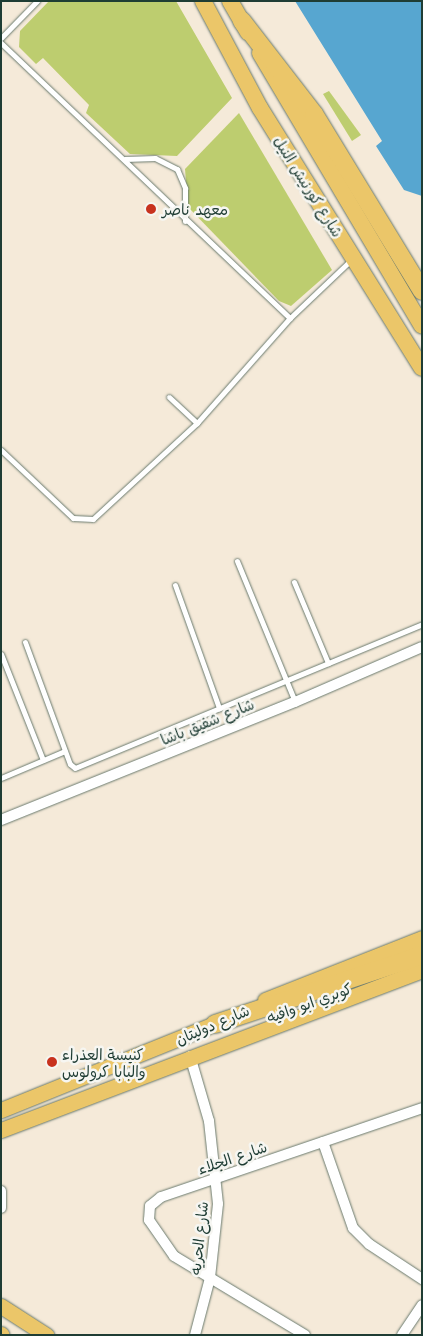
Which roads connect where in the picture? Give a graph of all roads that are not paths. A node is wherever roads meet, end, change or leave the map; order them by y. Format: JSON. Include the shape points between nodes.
{"nodes":[{"id":1,"x":37,"y":1,"type":"edge"},
{"id":2,"x":203,"y":1,"type":"edge"},
{"id":3,"x":230,"y":1,"type":"edge"},
{"id":4,"x":242,"y":21,"type":"junction"},
{"id":5,"x":1,"y":38,"type":"edge"},
{"id":6,"x":1,"y":43,"type":"edge"},
{"id":7,"x":283,"y":95,"type":"junction"},
{"id":8,"x":260,"y":108,"type":"junction"},
{"id":9,"x":312,"y":144,"type":"junction"},
{"id":10,"x":290,"y":155,"type":"junction"},
{"id":11,"x":125,"y":159,"type":"junction"},
{"id":12,"x":185,"y":221,"type":"junction"},
{"id":13,"x":353,"y":258,"type":"junction"},
{"id":14,"x":422,"y":291,"type":"edge"},
{"id":15,"x":290,"y":318,"type":"junction"},
{"id":16,"x":422,"y":326,"type":"edge"},
{"id":17,"x":422,"y":368,"type":"edge"},
{"id":18,"x":169,"y":397,"type":"dead end"},
{"id":19,"x":197,"y":423,"type":"junction"},
{"id":20,"x":1,"y":450,"type":"edge"},
{"id":21,"x":237,"y":561,"type":"dead end"},
{"id":22,"x":294,"y":582,"type":"dead end"},
{"id":23,"x":175,"y":585,"type":"dead end"},
{"id":24,"x":422,"y":624,"type":"edge"},
{"id":25,"x":25,"y":642,"type":"dead end"},
{"id":26,"x":422,"y":647,"type":"edge"},
{"id":27,"x":1,"y":654,"type":"edge"},
{"id":28,"x":328,"y":663,"type":"junction"},
{"id":29,"x":286,"y":680,"type":"junction"},
{"id":30,"x":295,"y":702,"type":"junction"},
{"id":31,"x":219,"y":708,"type":"junction"},
{"id":32,"x":65,"y":751,"type":"junction"},
{"id":33,"x":43,"y":760,"type":"junction"},
{"id":34,"x":1,"y":778,"type":"edge"},
{"id":35,"x":1,"y":820,"type":"edge"},
{"id":36,"x":422,"y":938,"type":"edge"},
{"id":37,"x":422,"y":955,"type":"edge"},
{"id":38,"x":422,"y":962,"type":"edge"},
{"id":39,"x":422,"y":970,"type":"edge"},
{"id":40,"x":215,"y":1024,"type":"junction"},
{"id":41,"x":190,"y":1056,"type":"junction"},
{"id":42,"x":422,"y":1108,"type":"edge"},
{"id":43,"x":1,"y":1110,"type":"edge"},
{"id":44,"x":1,"y":1118,"type":"edge"},
{"id":45,"x":1,"y":1130,"type":"edge"},
{"id":46,"x":323,"y":1142,"type":"junction"},
{"id":47,"x":217,"y":1178,"type":"junction"},
{"id":48,"x":1,"y":1191,"type":"edge"},
{"id":49,"x":1,"y":1208,"type":"edge"},
{"id":50,"x":210,"y":1278,"type":"junction"},
{"id":51,"x":422,"y":1279,"type":"edge"},
{"id":52,"x":1,"y":1306,"type":"edge"},
{"id":53,"x":422,"y":1306,"type":"edge"},
{"id":54,"x":43,"y":1334,"type":"edge"},
{"id":55,"x":195,"y":1335,"type":"edge"},
{"id":56,"x":305,"y":1335,"type":"edge"},
{"id":57,"x":402,"y":1335,"type":"edge"}],
"edges":[{"from":1,"to":5,"type":"lane"},
{"from":2,"to":8,"type":"highway","name":"شارع كورنيش النيل"},
{"from":3,"to":4,"type":"highway","name":"شارع كورنيش النيل"},
{"from":4,"to":7,"type":"highway","name":"شارع كورنيش النيل"},
{"from":4,"to":14,"type":"highway","via":[[314,114]]},
{"from":6,"to":11,"type":"lane"},
{"from":7,"to":8,"type":"highway","via":[[278,106]]},
{"from":7,"to":9,"type":"highway","name":"شارع كورنيش النيل"},
{"from":8,"to":10,"type":"highway","name":"شارع كورنيش النيل"},
{"from":9,"to":10,"type":"highway","via":[[300,143]]},
{"from":9,"to":16,"type":"highway","name":"شارع كورنيش النيل"},
{"from":10,"to":13,"type":"highway","name":"شارع كورنيش النيل"},
{"from":11,"to":12,"type":"lane"},
{"from":11,"to":12,"type":"lane","via":[[155,158],[176,169],[185,188]]},
{"from":12,"to":15,"type":"lane"},
{"from":13,"to":15,"type":"lane"},
{"from":13,"to":17,"type":"highway","name":"شارع كورنيش النيل"},
{"from":15,"to":19,"type":"lane"},
{"from":18,"to":19,"type":"lane"},
{"from":19,"to":20,"type":"lane","via":[[101,513],[83,521],[73,518]]},
{"from":21,"to":29,"type":"lane"},
{"from":22,"to":28,"type":"lane"},
{"from":23,"to":31,"type":"lane"},
{"from":24,"to":28,"type":"lane"},
{"from":25,"to":32,"type":"lane"},
{"from":26,"to":30,"type":"street","name":"شارع شفيق باشا"},
{"from":27,"to":33,"type":"lane"},
{"from":28,"to":29,"type":"lane"},
{"from":29,"to":30,"type":"lane"},
{"from":29,"to":31,"type":"lane"},
{"from":30,"to":35,"type":"street","name":"شارع شفيق باشا"},
{"from":31,"to":32,"type":"lane","via":[[76,768],[70,764]]},
{"from":32,"to":33,"type":"lane"},
{"from":33,"to":34,"type":"lane"},
{"from":36,"to":40,"type":"main road","name":"شارع دوليتان","via":[[301,984]]},
{"from":37,"to":40,"type":"highway"},
{"from":38,"to":44,"type":"main road","name":"كوبري ابو وافيه","via":[[160,1056]]},
{"from":39,"to":41,"type":"main road","name":"شارع دوليتان"},
{"from":40,"to":43,"type":"main road","name":"شارع دوليتان"},
{"from":41,"to":45,"type":"main road","name":"شارع دوليتان"},
{"from":41,"to":47,"type":"street","name":"شارع الحريه","via":[[209,1121]]},
{"from":42,"to":46,"type":"street","name":"شارع الجلاء"},
{"from":46,"to":47,"type":"street","name":"شارع الجلاء"},
{"from":46,"to":51,"type":"street","via":[[353,1228],[369,1244]]},
{"from":47,"to":50,"type":"street","name":"شارع الحريه"},
{"from":47,"to":50,"type":"street","name":"شارع الجلاء","via":[[161,1197],[148,1212],[149,1220],[168,1250]]},
{"from":48,"to":49,"type":"street"},
{"from":50,"to":55,"type":"street","name":"شارع الحريه"},
{"from":50,"to":56,"type":"street"},
{"from":52,"to":54,"type":"main road"},
{"from":53,"to":57,"type":"street"}]}
